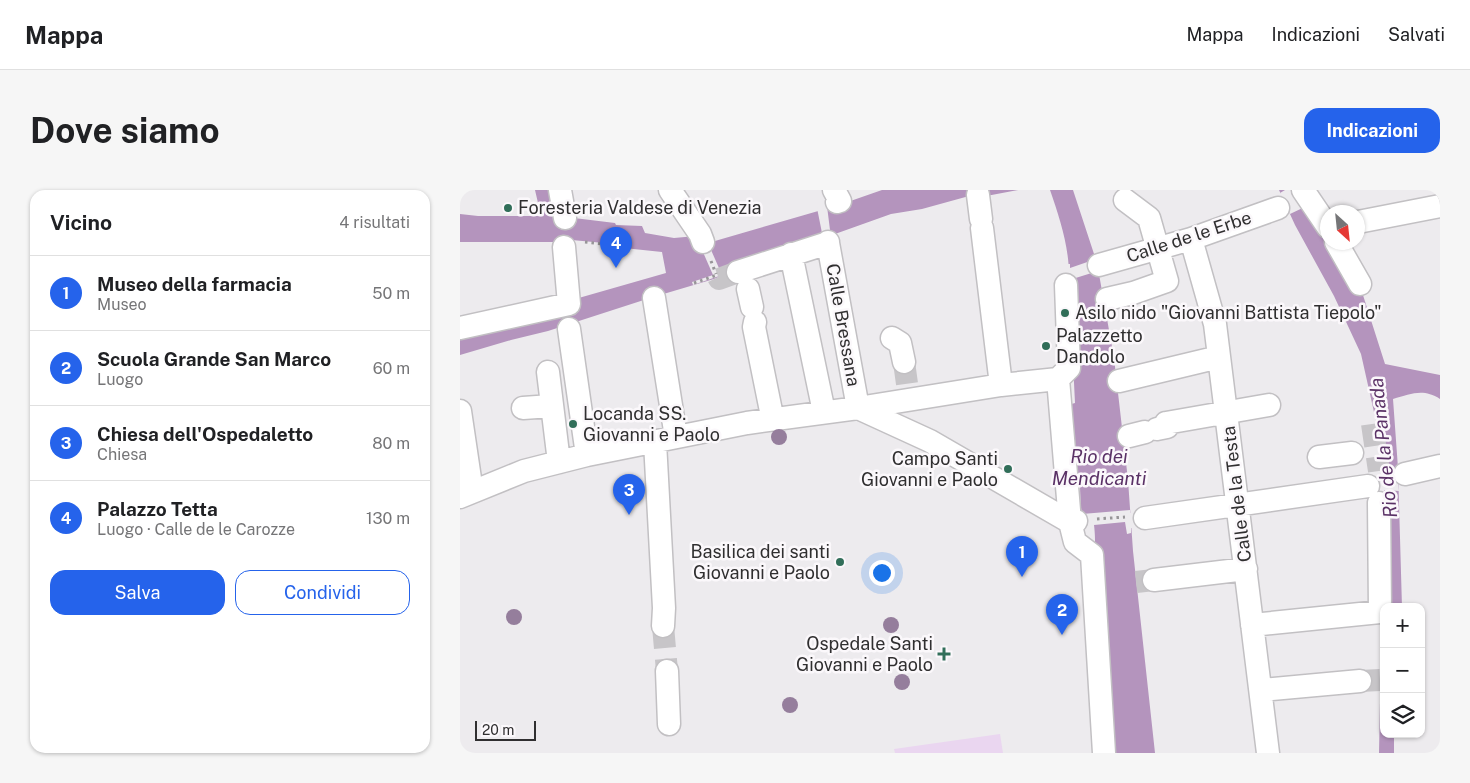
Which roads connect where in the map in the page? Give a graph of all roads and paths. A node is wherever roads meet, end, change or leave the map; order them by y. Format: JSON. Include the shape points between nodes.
{"nodes":[{"id":1,"x":560,"y":190,"type":"edge"},
{"id":2,"x":670,"y":190,"type":"edge"},
{"id":3,"x":1303,"y":190,"type":"edge"},
{"id":4,"x":978,"y":195,"type":"dead end"},
{"id":5,"x":1125,"y":200,"type":"dead end"},
{"id":6,"x":1440,"y":206,"type":"edge"},
{"id":7,"x":1278,"y":208,"type":"dead end"},
{"id":8,"x":1320,"y":215,"type":"edge"},
{"id":9,"x":565,"y":218,"type":"dead end"},
{"id":10,"x":1365,"y":221,"type":"edge"},
{"id":11,"x":1191,"y":239,"type":"junction"},
{"id":12,"x":703,"y":242,"type":"dead end"},
{"id":13,"x":574,"y":244,"type":"joint"},
{"id":14,"x":603,"y":244,"type":"dead end"},
{"id":15,"x":1159,"y":249,"type":"junction"},
{"id":16,"x":1341,"y":250,"type":"edge"},
{"id":17,"x":792,"y":254,"type":"junction"},
{"id":18,"x":712,"y":264,"type":"dead end"},
{"id":19,"x":1099,"y":265,"type":"dead end"},
{"id":20,"x":694,"y":283,"type":"dead end"},
{"id":21,"x":1360,"y":284,"type":"dead end"},
{"id":22,"x":1066,"y":285,"type":"dead end"},
{"id":23,"x":737,"y":290,"type":"junction"},
{"id":24,"x":654,"y":298,"type":"dead end"},
{"id":25,"x":1106,"y":299,"type":"dead end"},
{"id":26,"x":460,"y":328,"type":"edge"},
{"id":27,"x":569,"y":329,"type":"dead end"},
{"id":28,"x":892,"y":338,"type":"dead end"},
{"id":29,"x":1219,"y":357,"type":"junction"},
{"id":30,"x":904,"y":362,"type":"tunnel mouth"},
{"id":31,"x":548,"y":372,"type":"dead end"},
{"id":32,"x":1058,"y":379,"type":"junction"},
{"id":33,"x":1119,"y":381,"type":"dead end"},
{"id":34,"x":1001,"y":385,"type":"junction"},
{"id":35,"x":909,"y":395,"type":"junction"},
{"id":36,"x":1269,"y":405,"type":"dead end"},
{"id":37,"x":551,"y":406,"type":"junction"},
{"id":38,"x":522,"y":408,"type":"dead end"},
{"id":39,"x":858,"y":408,"type":"junction"},
{"id":40,"x":460,"y":411,"type":"edge"},
{"id":41,"x":824,"y":412,"type":"junction"},
{"id":42,"x":1227,"y":412,"type":"junction"},
{"id":43,"x":772,"y":414,"type":"junction"},
{"id":44,"x":1144,"y":432,"type":"dead end"},
{"id":45,"x":914,"y":433,"type":"junction"},
{"id":46,"x":665,"y":440,"type":"junction"},
{"id":47,"x":1352,"y":454,"type":"dead end"},
{"id":48,"x":587,"y":455,"type":"junction"},
{"id":49,"x":1319,"y":457,"type":"dead end"},
{"id":50,"x":559,"y":462,"type":"junction"},
{"id":51,"x":1440,"y":466,"type":"edge"},
{"id":52,"x":1405,"y":474,"type":"dead end"},
{"id":53,"x":466,"y":495,"type":"edge"},
{"id":54,"x":1238,"y":505,"type":"junction"},
{"id":55,"x":1120,"y":517,"type":"dead end"},
{"id":56,"x":1145,"y":518,"type":"dead end"},
{"id":57,"x":1103,"y":519,"type":"dead end"},
{"id":58,"x":1073,"y":522,"type":"junction"},
{"id":59,"x":1246,"y":569,"type":"junction"},
{"id":60,"x":1154,"y":580,"type":"tunnel mouth"},
{"id":61,"x":1252,"y":625,"type":"junction"},
{"id":62,"x":663,"y":626,"type":"tunnel mouth"},
{"id":63,"x":666,"y":671,"type":"tunnel mouth"},
{"id":64,"x":1360,"y":681,"type":"tunnel mouth"},
{"id":65,"x":1261,"y":690,"type":"junction"},
{"id":66,"x":670,"y":724,"type":"dead end"},
{"id":67,"x":1104,"y":753,"type":"edge"},
{"id":68,"x":1268,"y":753,"type":"edge"}],
"edges":[{"from":1,"to":9,"type":"street"},
{"from":2,"to":12,"type":"street"},
{"from":3,"to":8,"type":"street"},
{"from":4,"to":34,"type":"street"},
{"from":5,"to":15,"type":"street","via":[[1150,218]]},
{"from":6,"to":10,"type":"street"},
{"from":7,"to":11,"type":"street","name":"Calle de le Erbe"},
{"from":11,"to":15,"type":"street","name":"Calle de le Erbe"},
{"from":11,"to":29,"type":"street","name":"Calle de la Testa","via":[[1216,324]]},
{"from":13,"to":14,"type":"path"},
{"from":13,"to":26,"type":"street","via":[[569,304]]},
{"from":15,"to":19,"type":"street","name":"Calle de le Erbe"},
{"from":15,"to":25,"type":"street","via":[[1167,281]]},
{"from":16,"to":21,"type":"street"},
{"from":17,"to":23,"type":"street"},
{"from":17,"to":39,"type":"street","name":"Calle Bressana","via":[[828,243]]},
{"from":17,"to":41,"type":"street"},
{"from":18,"to":23,"type":"path"},
{"from":20,"to":23,"type":"path"},
{"from":22,"to":32,"type":"street","via":[[1069,368]]},
{"from":23,"to":43,"type":"street","via":[[754,327]]},
{"from":24,"to":46,"type":"street"},
{"from":27,"to":48,"type":"street"},
{"from":28,"to":30,"type":"street","via":[[900,343]]},
{"from":29,"to":33,"type":"street"},
{"from":29,"to":42,"type":"street","name":"Calle de la Testa"},
{"from":31,"to":37,"type":"street"},
{"from":32,"to":34,"type":"street"},
{"from":32,"to":58,"type":"street"},
{"from":34,"to":35,"type":"street"},
{"from":35,"to":39,"type":"street"},
{"from":35,"to":45,"type":"street"},
{"from":36,"to":42,"type":"street"},
{"from":37,"to":38,"type":"street"},
{"from":37,"to":50,"type":"street"},
{"from":39,"to":41,"type":"street"},
{"from":39,"to":45,"type":"street"},
{"from":40,"to":53,"type":"street"},
{"from":41,"to":43,"type":"street"},
{"from":42,"to":44,"type":"street","via":[[1166,423],[1167,427]]},
{"from":42,"to":54,"type":"street","name":"Calle de la Testa"},
{"from":43,"to":46,"type":"street","via":[[747,423]]},
{"from":45,"to":58,"type":"street"},
{"from":46,"to":48,"type":"street"},
{"from":46,"to":62,"type":"street"},
{"from":47,"to":49,"type":"street"},
{"from":48,"to":50,"type":"street"},
{"from":50,"to":53,"type":"street","via":[[524,470]]},
{"from":51,"to":52,"type":"street"},
{"from":54,"to":56,"type":"street"},
{"from":54,"to":59,"type":"street","name":"Calle de la Testa"},
{"from":54,"to":61,"type":"street","via":[[1374,494],[1380,612]]},
{"from":55,"to":57,"type":"path"},
{"from":58,"to":67,"type":"street","via":[[1075,542],[1092,555]]},
{"from":59,"to":60,"type":"street"},
{"from":59,"to":61,"type":"street","name":"Calle de la Testa"},
{"from":61,"to":65,"type":"street","name":"Calle de la Testa"},
{"from":63,"to":66,"type":"street"},
{"from":64,"to":65,"type":"street"},
{"from":65,"to":68,"type":"street","name":"Calle de la Testa"}]}
